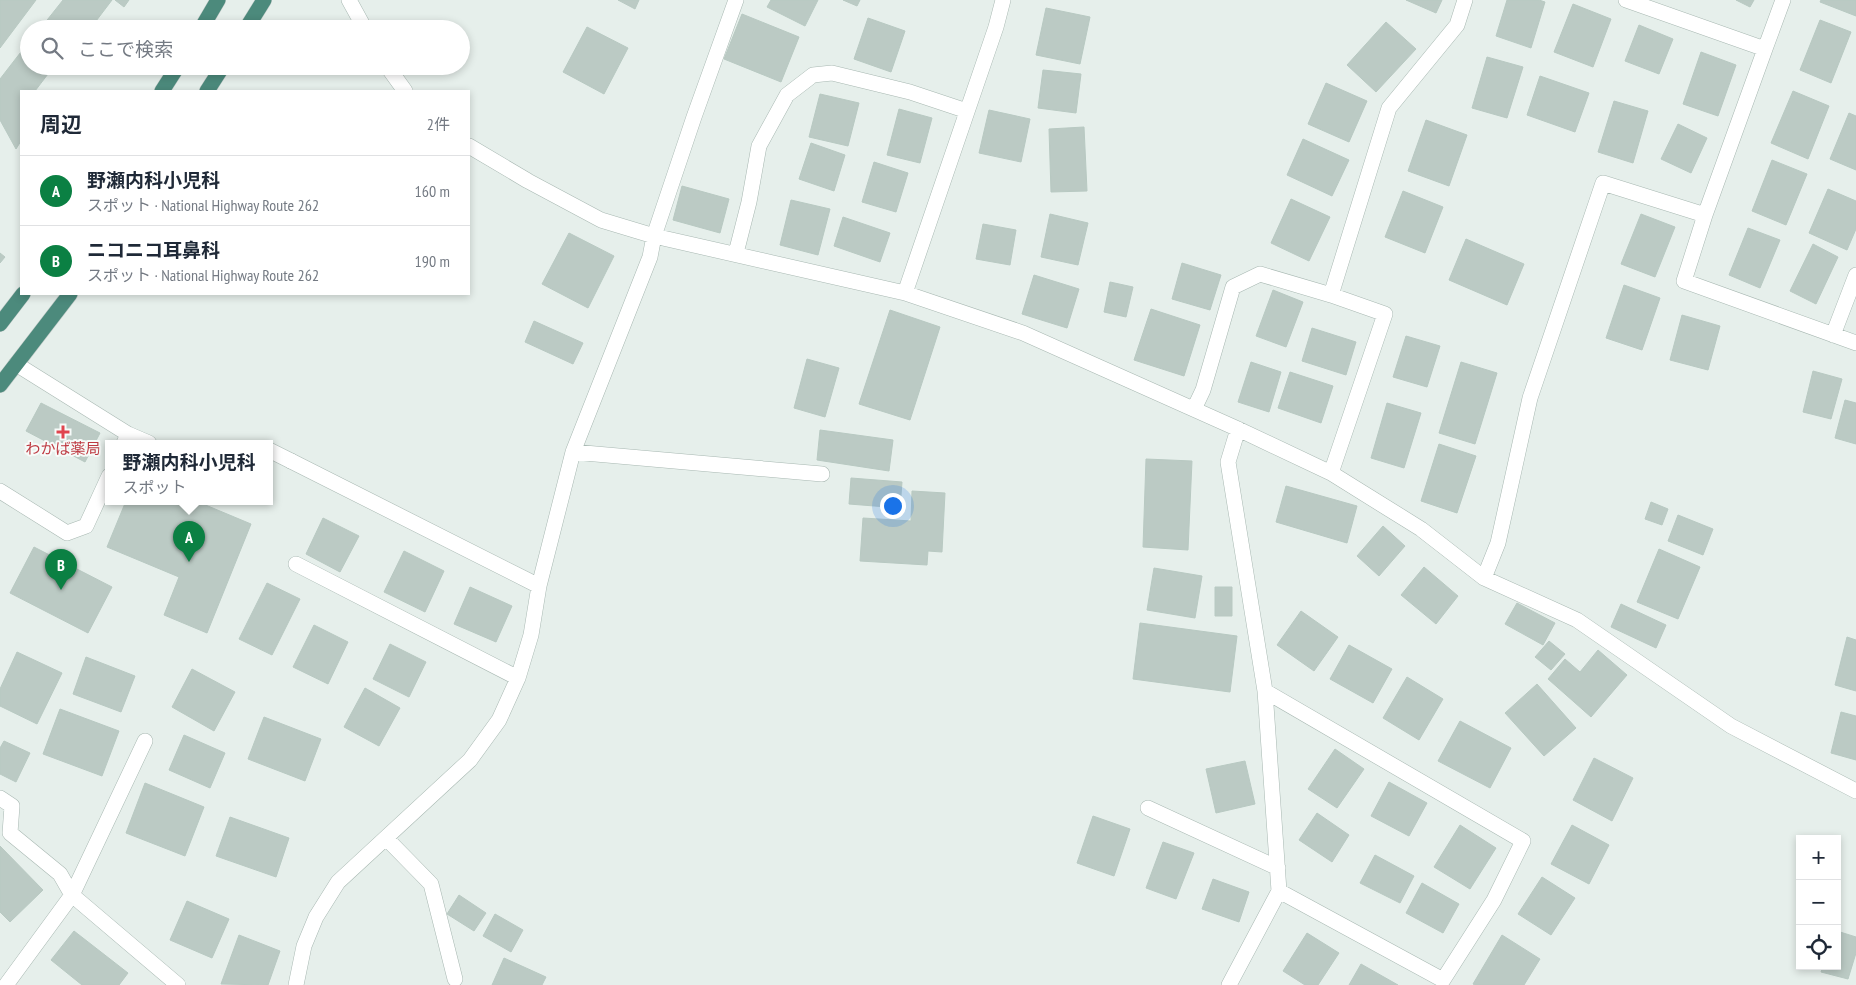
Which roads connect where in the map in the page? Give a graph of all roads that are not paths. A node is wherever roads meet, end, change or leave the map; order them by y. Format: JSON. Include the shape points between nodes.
{"nodes":[{"id":1,"x":218,"y":0,"type":"edge"},
{"id":2,"x":264,"y":0,"type":"edge"},
{"id":3,"x":349,"y":0,"type":"edge"},
{"id":4,"x":736,"y":0,"type":"edge"},
{"id":5,"x":1003,"y":0,"type":"edge"},
{"id":6,"x":1465,"y":0,"type":"edge"},
{"id":7,"x":1626,"y":0,"type":"edge"},
{"id":8,"x":1783,"y":0,"type":"edge"},
{"id":9,"x":206,"y":20,"type":"edge"},
{"id":10,"x":252,"y":20,"type":"edge"},
{"id":11,"x":361,"y":20,"type":"edge"},
{"id":12,"x":1765,"y":49,"type":"junction"},
{"id":13,"x":172,"y":75,"type":"edge"},
{"id":14,"x":217,"y":75,"type":"edge"},
{"id":15,"x":393,"y":75,"type":"edge"},
{"id":16,"x":163,"y":90,"type":"edge"},
{"id":17,"x":208,"y":90,"type":"edge"},
{"id":18,"x":404,"y":90,"type":"edge"},
{"id":19,"x":967,"y":111,"type":"junction"},
{"id":20,"x":470,"y":147,"type":"edge"},
{"id":21,"x":1705,"y":214,"type":"junction"},
{"id":22,"x":654,"y":236,"type":"junction"},
{"id":23,"x":736,"y":253,"type":"junction"},
{"id":24,"x":1856,"y":275,"type":"edge"},
{"id":25,"x":905,"y":293,"type":"junction"},
{"id":26,"x":22,"y":295,"type":"edge"},
{"id":27,"x":69,"y":295,"type":"edge"},
{"id":28,"x":1331,"y":295,"type":"junction"},
{"id":29,"x":0,"y":324,"type":"edge"},
{"id":30,"x":1833,"y":335,"type":"junction"},
{"id":31,"x":1856,"y":343,"type":"edge"},
{"id":32,"x":16,"y":364,"type":"junction"},
{"id":33,"x":0,"y":385,"type":"edge"},
{"id":34,"x":1194,"y":409,"type":"junction"},
{"id":35,"x":1238,"y":429,"type":"junction"},
{"id":36,"x":126,"y":438,"type":"edge"},
{"id":37,"x":273,"y":452,"type":"edge"},
{"id":38,"x":573,"y":452,"type":"junction"},
{"id":39,"x":1331,"y":473,"type":"junction"},
{"id":40,"x":822,"y":474,"type":"dead end"},
{"id":41,"x":105,"y":485,"type":"edge"},
{"id":42,"x":0,"y":491,"type":"edge"},
{"id":43,"x":296,"y":564,"type":"dead end"},
{"id":44,"x":1484,"y":578,"type":"junction"},
{"id":45,"x":539,"y":586,"type":"junction"},
{"id":46,"x":518,"y":678,"type":"junction"},
{"id":47,"x":1266,"y":692,"type":"junction"},
{"id":48,"x":145,"y":742,"type":"dead end"},
{"id":49,"x":1856,"y":791,"type":"edge"},
{"id":50,"x":0,"y":798,"type":"edge"},
{"id":51,"x":1148,"y":808,"type":"dead end"},
{"id":52,"x":386,"y":838,"type":"junction"},
{"id":53,"x":1278,"y":868,"type":"junction"},
{"id":54,"x":1279,"y":892,"type":"junction"},
{"id":55,"x":72,"y":895,"type":"junction"},
{"id":56,"x":455,"y":979,"type":"dead end"},
{"id":57,"x":1447,"y":982,"type":"edge"},
{"id":58,"x":6,"y":985,"type":"edge"},
{"id":59,"x":178,"y":985,"type":"edge"},
{"id":60,"x":296,"y":985,"type":"edge"},
{"id":61,"x":1229,"y":985,"type":"edge"}],
"edges":[{"from":1,"to":9,"type":"highway"},
{"from":2,"to":10,"type":"highway"},
{"from":3,"to":11,"type":"street"},
{"from":4,"to":22,"type":"street"},
{"from":5,"to":19,"type":"street"},
{"from":6,"to":28,"type":"street","via":[[1457,25],[1389,108]]},
{"from":7,"to":12,"type":"street"},
{"from":8,"to":12,"type":"street"},
{"from":12,"to":21,"type":"street"},
{"from":13,"to":16,"type":"highway"},
{"from":14,"to":17,"type":"highway"},
{"from":15,"to":18,"type":"street"},
{"from":19,"to":23,"type":"street","via":[[910,92],[832,73],[813,75],[787,95],[759,146]]},
{"from":19,"to":25,"type":"street"},
{"from":20,"to":22,"type":"street","via":[[601,220]]},
{"from":21,"to":30,"type":"street","via":[[1684,281]]},
{"from":21,"to":44,"type":"street","via":[[1602,182],[1530,398],[1498,543]]},
{"from":22,"to":23,"type":"street"},
{"from":22,"to":38,"type":"street","via":[[650,257]]},
{"from":23,"to":25,"type":"street"},
{"from":24,"to":30,"type":"street"},
{"from":25,"to":34,"type":"street","via":[[1024,333]]},
{"from":26,"to":29,"type":"highway"},
{"from":27,"to":32,"type":"highway"},
{"from":28,"to":34,"type":"street","via":[[1260,274],[1233,288],[1203,390]]},
{"from":28,"to":39,"type":"street","via":[[1385,314]]},
{"from":30,"to":31,"type":"street"},
{"from":32,"to":33,"type":"highway"},
{"from":32,"to":36,"type":"street"},
{"from":34,"to":35,"type":"street"},
{"from":35,"to":39,"type":"street"},
{"from":35,"to":47,"type":"street","via":[[1228,462]]},
{"from":37,"to":45,"type":"street"},
{"from":38,"to":40,"type":"street"},
{"from":38,"to":45,"type":"street"},
{"from":39,"to":44,"type":"street","via":[[1421,529]]},
{"from":41,"to":42,"type":"street","via":[[86,526],[67,533]]},
{"from":43,"to":46,"type":"street"},
{"from":44,"to":49,"type":"street","via":[[1577,620],[1731,726]]},
{"from":45,"to":46,"type":"street","via":[[531,635]]},
{"from":46,"to":52,"type":"street","via":[[499,720],[470,760]]},
{"from":47,"to":53,"type":"street"},
{"from":47,"to":57,"type":"street","via":[[1523,841]]},
{"from":48,"to":55,"type":"street"},
{"from":50,"to":55,"type":"street","via":[[12,806],[10,833],[60,874]]},
{"from":51,"to":53,"type":"street"},
{"from":52,"to":56,"type":"street","via":[[431,884]]},
{"from":52,"to":60,"type":"street","via":[[338,882],[316,917],[304,946]]},
{"from":53,"to":54,"type":"street"},
{"from":54,"to":57,"type":"street"},
{"from":54,"to":61,"type":"street"},
{"from":55,"to":58,"type":"street"},
{"from":55,"to":59,"type":"street"}]}
